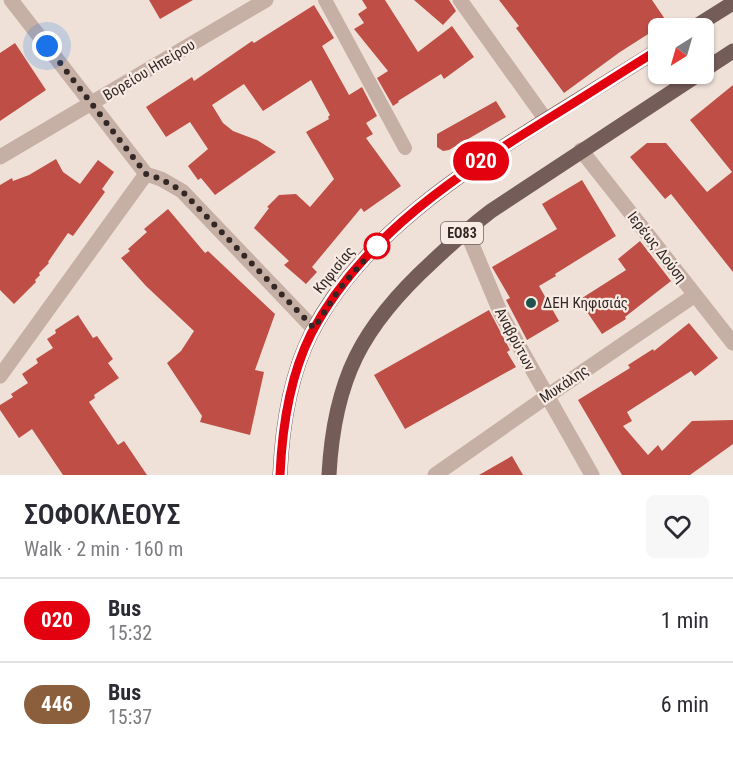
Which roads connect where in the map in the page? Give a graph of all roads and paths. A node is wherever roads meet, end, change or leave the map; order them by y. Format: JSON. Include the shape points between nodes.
{"nodes":[{"id":1,"x":11,"y":0,"type":"edge"},
{"id":2,"x":266,"y":0,"type":"edge"},
{"id":3,"x":325,"y":0,"type":"edge"},
{"id":4,"x":460,"y":0,"type":"edge"},
{"id":5,"x":733,"y":3,"type":"edge"},
{"id":6,"x":709,"y":18,"type":"edge"},
{"id":7,"x":733,"y":51,"type":"edge"},
{"id":8,"x":648,"y":56,"type":"edge"},
{"id":9,"x":714,"y":63,"type":"edge"},
{"id":10,"x":683,"y":84,"type":"edge"},
{"id":11,"x":92,"y":104,"type":"junction"},
{"id":12,"x":546,"y":120,"type":"junction"},
{"id":13,"x":405,"y":148,"type":"dead end"},
{"id":14,"x":581,"y":150,"type":"junction"},
{"id":15,"x":0,"y":158,"type":"edge"},
{"id":16,"x":146,"y":174,"type":"junction"},
{"id":17,"x":466,"y":230,"type":"junction"},
{"id":18,"x":695,"y":296,"type":"junction"},
{"id":19,"x":314,"y":328,"type":"junction"},
{"id":20,"x":733,"y":343,"type":"edge"},
{"id":21,"x":0,"y":376,"type":"edge"},
{"id":22,"x":546,"y":397,"type":"junction"},
{"id":23,"x":280,"y":475,"type":"edge"},
{"id":24,"x":329,"y":475,"type":"edge"},
{"id":25,"x":435,"y":475,"type":"edge"},
{"id":26,"x":592,"y":475,"type":"edge"}],
"edges":[{"from":1,"to":11,"type":"street"},
{"from":2,"to":11,"type":"street","name":"Βορείου Ηπείρου"},
{"from":3,"to":13,"type":"street"},
{"from":4,"to":12,"type":"street"},
{"from":5,"to":6,"type":"main road"},
{"from":7,"to":9,"type":"main road"},
{"from":8,"to":12,"type":"main road","name":"Κηφισίας"},
{"from":10,"to":14,"type":"main road","number":"ΕΟ83"},
{"from":11,"to":15,"type":"street","name":"Βορείου Ηπείρου"},
{"from":11,"to":16,"type":"street"},
{"from":12,"to":19,"type":"main road","name":"Κηφισίας","via":[[430,198],[362,262]]},
{"from":14,"to":17,"type":"main road","number":"ΕΟ83"},
{"from":14,"to":18,"type":"street","name":"Ιερέως Δούση"},
{"from":16,"to":19,"type":"street","via":[[182,191]]},
{"from":16,"to":21,"type":"street"},
{"from":17,"to":22,"type":"street","name":"Αναβρύτων","via":[[501,314]]},
{"from":17,"to":24,"type":"main road","number":"ΕΟ83","via":[[402,290],[367,335],[351,366],[340,401]]},
{"from":18,"to":20,"type":"street","name":"Ιερέως Δούση"},
{"from":18,"to":22,"type":"street","name":"Μυκάλης"},
{"from":19,"to":23,"type":"main road","name":"Κηφισίας","via":[[291,397]]},
{"from":22,"to":25,"type":"street","name":"Μυκάλης"},
{"from":22,"to":26,"type":"street","name":"Αναβρύτων"}]}
